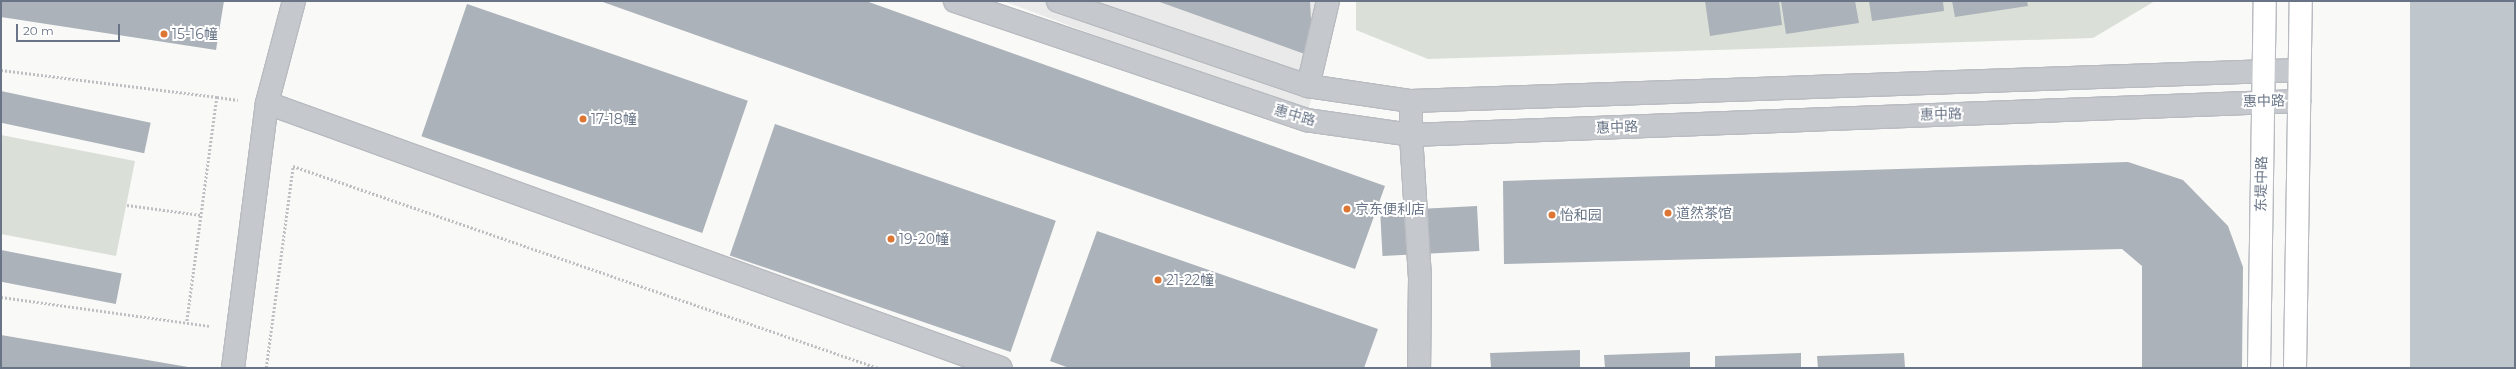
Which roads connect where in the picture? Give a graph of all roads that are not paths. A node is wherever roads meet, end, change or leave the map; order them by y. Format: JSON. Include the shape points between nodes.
{"nodes":[{"id":1,"x":294,"y":1,"type":"edge"},
{"id":2,"x":955,"y":1,"type":"edge"},
{"id":3,"x":1058,"y":1,"type":"edge"},
{"id":4,"x":1328,"y":1,"type":"edge"},
{"id":5,"x":2265,"y":1,"type":"edge"},
{"id":6,"x":2301,"y":1,"type":"edge"},
{"id":7,"x":2299,"y":70,"type":"junction"},
{"id":8,"x":2263,"y":71,"type":"junction"},
{"id":9,"x":1308,"y":86,"type":"junction"},
{"id":10,"x":2299,"y":100,"type":"junction"},
{"id":11,"x":2263,"y":101,"type":"junction"},
{"id":12,"x":1411,"y":102,"type":"junction"},
{"id":13,"x":267,"y":103,"type":"junction"},
{"id":14,"x":1411,"y":135,"type":"junction"},
{"id":15,"x":233,"y":368,"type":"edge"},
{"id":16,"x":1001,"y":368,"type":"edge"},
{"id":17,"x":1419,"y":368,"type":"edge"},
{"id":18,"x":2259,"y":368,"type":"edge"},
{"id":19,"x":2295,"y":368,"type":"edge"}],
"edges":[{"from":1,"to":13,"type":"street"},
{"from":2,"to":14,"type":"street","name":"惠中路","via":[[1306,120]]},
{"from":3,"to":9,"type":"street"},
{"from":4,"to":9,"type":"street"},
{"from":5,"to":8,"type":"main road","name":"东堤中路"},
{"from":6,"to":7,"type":"main road"},
{"from":7,"to":8,"type":"street"},
{"from":7,"to":10,"type":"main road"},
{"from":8,"to":11,"type":"main road","name":"东堤中路"},
{"from":8,"to":12,"type":"street"},
{"from":9,"to":12,"type":"street"},
{"from":10,"to":11,"type":"street","name":"惠中路"},
{"from":10,"to":19,"type":"main road"},
{"from":11,"to":14,"type":"street","name":"惠中路"},
{"from":11,"to":18,"type":"main road","name":"东堤中路"},
{"from":12,"to":14,"type":"street"},
{"from":13,"to":15,"type":"street"},
{"from":13,"to":16,"type":"street"},
{"from":14,"to":17,"type":"street","via":[[1420,278]]}]}
